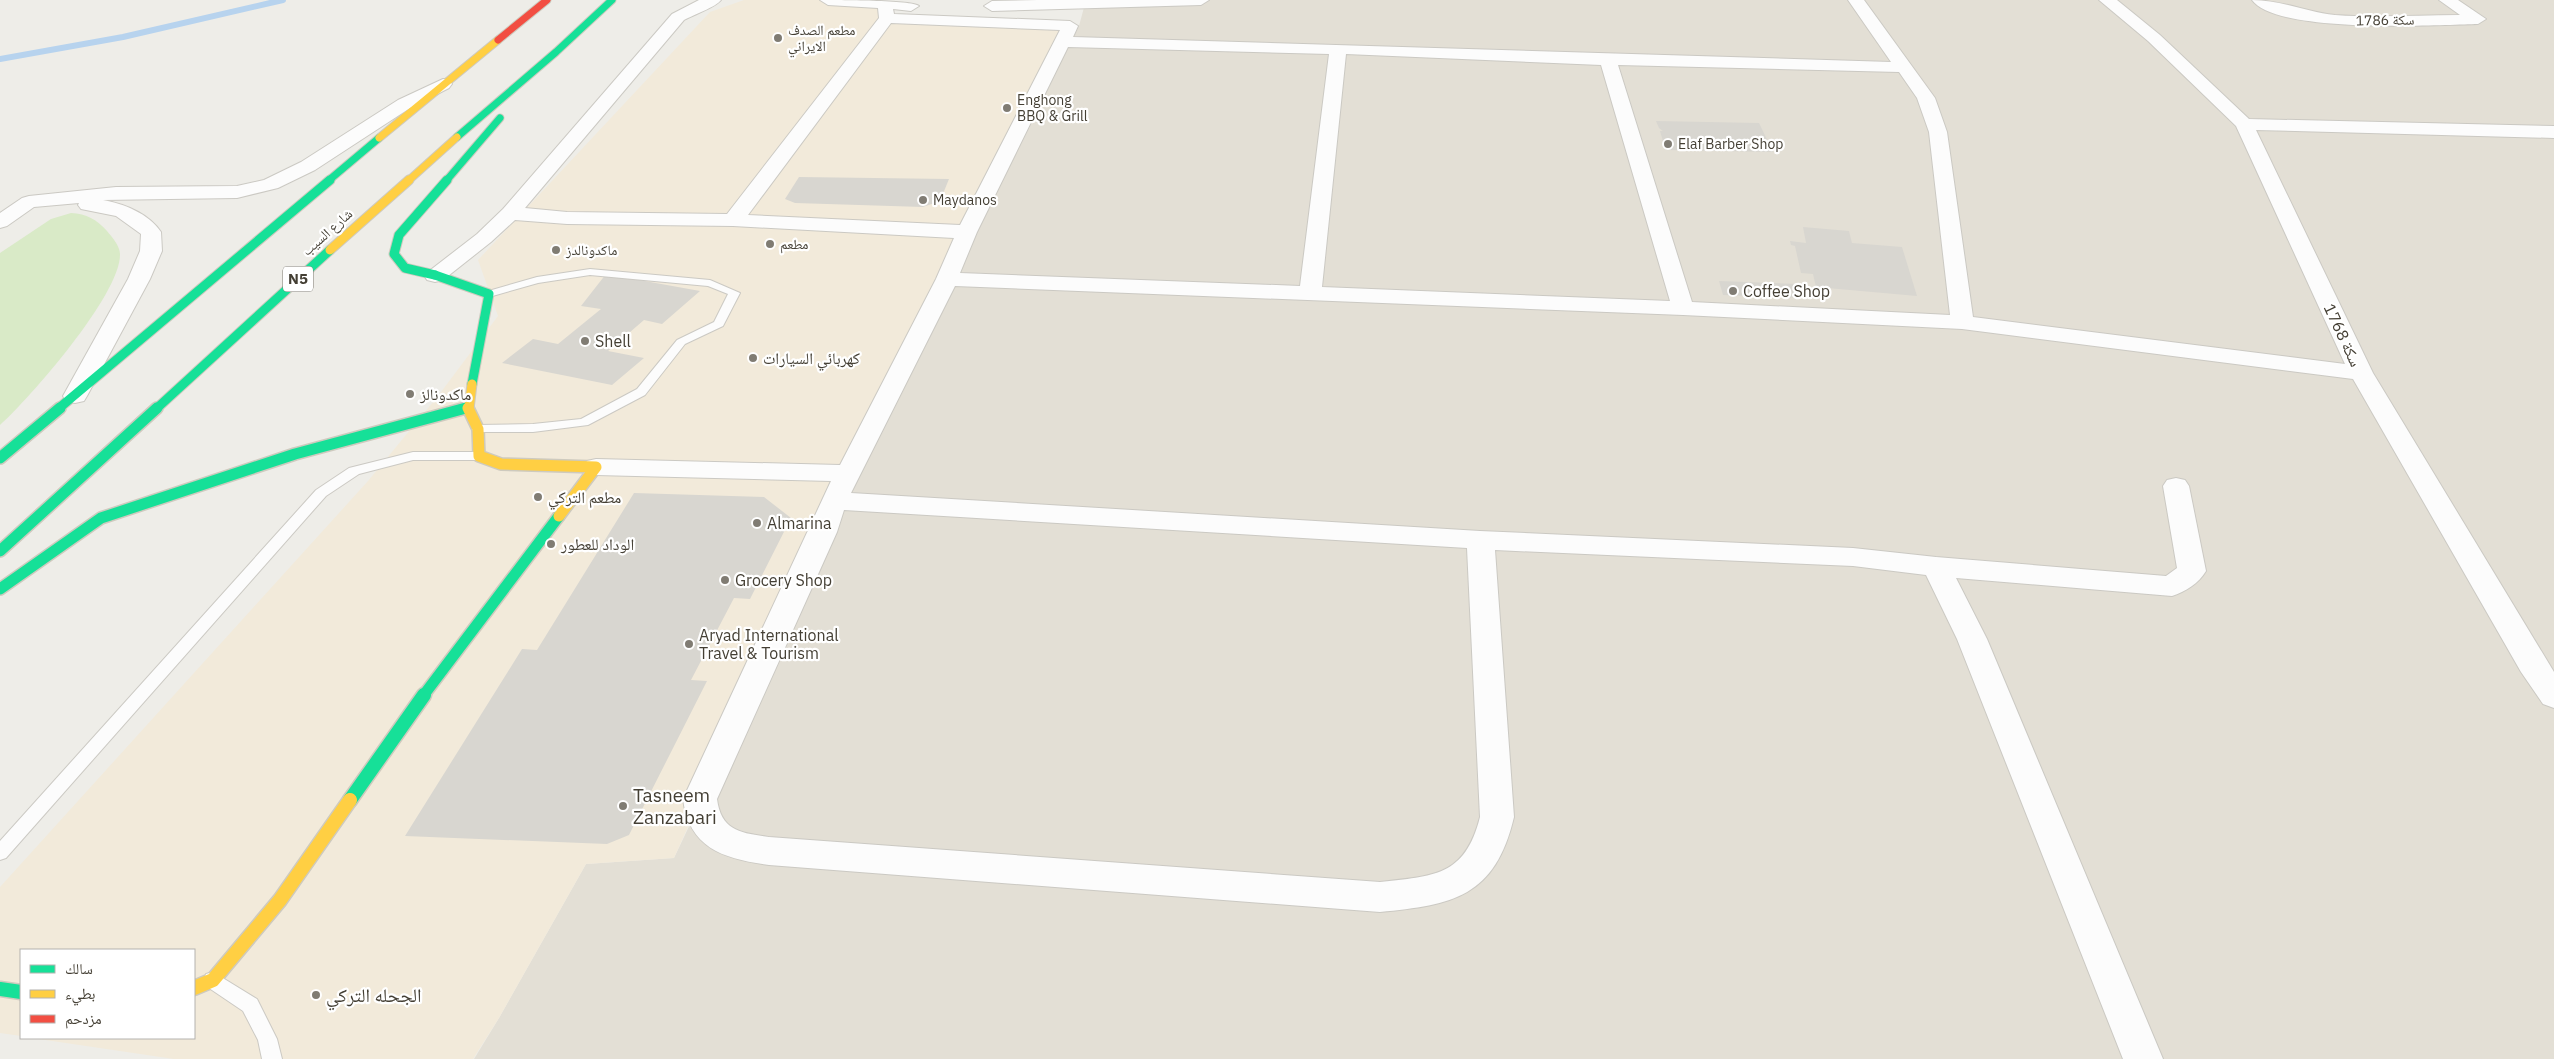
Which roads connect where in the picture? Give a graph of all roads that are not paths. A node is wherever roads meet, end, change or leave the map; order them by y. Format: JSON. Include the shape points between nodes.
{"nodes":[{"id":1,"x":547,"y":0,"type":"edge"},
{"id":2,"x":612,"y":0,"type":"edge"},
{"id":3,"x":619,"y":0,"type":"edge"},
{"id":4,"x":713,"y":0,"type":"edge"},
{"id":5,"x":828,"y":0,"type":"edge"},
{"id":6,"x":1201,"y":0,"type":"edge"},
{"id":7,"x":1856,"y":0,"type":"edge"},
{"id":8,"x":2107,"y":0,"type":"edge"},
{"id":9,"x":2260,"y":0,"type":"edge"},
{"id":10,"x":2447,"y":0,"type":"edge"},
{"id":11,"x":600,"y":11,"type":"junction"},
{"id":12,"x":886,"y":12,"type":"junction"},
{"id":13,"x":1063,"y":42,"type":"junction"},
{"id":14,"x":1338,"y":49,"type":"junction"},
{"id":15,"x":556,"y":52,"type":"junction"},
{"id":16,"x":1608,"y":60,"type":"junction"},
{"id":17,"x":1904,"y":67,"type":"junction"},
{"id":18,"x":443,"y":84,"type":"junction"},
{"id":19,"x":2244,"y":124,"type":"junction"},
{"id":20,"x":2554,"y":132,"type":"edge"},
{"id":21,"x":0,"y":200,"type":"edge"},
{"id":22,"x":29,"y":202,"type":"junction"},
{"id":23,"x":510,"y":213,"type":"junction"},
{"id":24,"x":733,"y":220,"type":"junction"},
{"id":25,"x":0,"y":222,"type":"edge"},
{"id":26,"x":966,"y":232,"type":"junction"},
{"id":27,"x":435,"y":275,"type":"junction"},
{"id":28,"x":947,"y":279,"type":"junction"},
{"id":29,"x":1310,"y":293,"type":"junction"},
{"id":30,"x":489,"y":294,"type":"junction"},
{"id":31,"x":1684,"y":308,"type":"junction"},
{"id":32,"x":1962,"y":322,"type":"junction"},
{"id":33,"x":2361,"y":373,"type":"junction"},
{"id":34,"x":75,"y":396,"type":"junction"},
{"id":35,"x":468,"y":407,"type":"junction"},
{"id":36,"x":478,"y":429,"type":"junction"},
{"id":37,"x":479,"y":456,"type":"junction"},
{"id":38,"x":0,"y":458,"type":"edge"},
{"id":39,"x":596,"y":467,"type":"junction"},
{"id":40,"x":2176,"y":486,"type":"dead end"},
{"id":41,"x":841,"y":487,"type":"junction"},
{"id":42,"x":1480,"y":540,"type":"junction"},
{"id":43,"x":0,"y":551,"type":"edge"},
{"id":44,"x":1936,"y":566,"type":"junction"},
{"id":45,"x":0,"y":589,"type":"edge"},
{"id":46,"x":2554,"y":696,"type":"edge"},
{"id":47,"x":0,"y":853,"type":"edge"},
{"id":48,"x":213,"y":980,"type":"junction"},
{"id":49,"x":195,"y":988,"type":"edge"},
{"id":50,"x":0,"y":989,"type":"edge"},
{"id":51,"x":20,"y":992,"type":"edge"},
{"id":52,"x":272,"y":1059,"type":"edge"},
{"id":53,"x":2143,"y":1059,"type":"edge"}],
"edges":[{"from":1,"to":18,"type":"main road"},
{"from":2,"to":11,"type":"main road","name":"شارع السيب","number":"N5"},
{"from":3,"to":11,"type":"main road","number":"N5"},
{"from":4,"to":23,"type":"street","via":[[678,17]]},
{"from":5,"to":12,"type":"street"},
{"from":6,"to":12,"type":"street"},
{"from":7,"to":17,"type":"street"},
{"from":8,"to":19,"type":"street","name":"سكة 1768","via":[[2154,38]]},
{"from":9,"to":10,"type":"street","name":"سكة 1786","via":[[2291,14],[2318,18],[2478,18]]},
{"from":11,"to":15,"type":"main road","name":"شارع السيب","number":"N5"},
{"from":12,"to":13,"type":"street","via":[[1070,26]]},
{"from":12,"to":24,"type":"street"},
{"from":13,"to":14,"type":"street"},
{"from":13,"to":26,"type":"street"},
{"from":14,"to":16,"type":"street"},
{"from":14,"to":29,"type":"street"},
{"from":15,"to":27,"type":"main road","via":[[400,234],[394,254],[405,268]]},
{"from":15,"to":43,"type":"main road","name":"شارع السيب","number":"N5","via":[[415,172]]},
{"from":16,"to":17,"type":"street"},
{"from":16,"to":31,"type":"street"},
{"from":17,"to":32,"type":"street","via":[[1926,98],[1938,132]]},
{"from":18,"to":22,"type":"street","via":[[404,104],[308,166],[271,184],[237,192],[116,193]]},
{"from":18,"to":34,"type":"main road"},
{"from":19,"to":20,"type":"street"},
{"from":19,"to":33,"type":"street","name":"سكة 1768"},
{"from":21,"to":22,"type":"street"},
{"from":22,"to":25,"type":"street"},
{"from":22,"to":34,"type":"street","via":[[116,209],[135,216],[151,232],[151,251],[139,279]]},
{"from":23,"to":24,"type":"street","via":[[567,218]]},
{"from":23,"to":27,"type":"street","via":[[484,238]]},
{"from":24,"to":26,"type":"street"},
{"from":26,"to":28,"type":"street"},
{"from":27,"to":30,"type":"main road"},
{"from":28,"to":29,"type":"street"},
{"from":28,"to":41,"type":"street"},
{"from":29,"to":31,"type":"street"},
{"from":30,"to":35,"type":"main road"},
{"from":30,"to":36,"type":"lane","via":[[537,280],[590,272],[710,283],[734,294],[719,324],[681,342],[641,392],[584,422],[533,428]]},
{"from":31,"to":32,"type":"street"},
{"from":32,"to":33,"type":"street"},
{"from":33,"to":46,"type":"street","name":"سكة 1768"},
{"from":34,"to":38,"type":"main road"},
{"from":35,"to":36,"type":"main road"},
{"from":35,"to":45,"type":"main road","via":[[296,454],[101,518]]},
{"from":36,"to":37,"type":"main road"},
{"from":37,"to":39,"type":"main road","via":[[501,464]]},
{"from":37,"to":47,"type":"lane","via":[[404,458],[354,470],[321,493]]},
{"from":39,"to":41,"type":"street"},
{"from":39,"to":48,"type":"main road","via":[[408,716],[280,900]]},
{"from":40,"to":44,"type":"street","via":[[2192,572],[2172,586]]},
{"from":41,"to":42,"type":"street"},
{"from":41,"to":42,"type":"street","via":[[700,799],[704,820],[719,837],[740,847],[1380,897],[1427,891],[1459,881],[1492,839],[1498,817]]},
{"from":42,"to":44,"type":"street","via":[[1852,557]]},
{"from":44,"to":53,"type":"street","via":[[1972,639]]},
{"from":48,"to":49,"type":"main road"},
{"from":48,"to":52,"type":"lane","via":[[250,1005],[267,1039]]},
{"from":50,"to":51,"type":"main road"}]}
